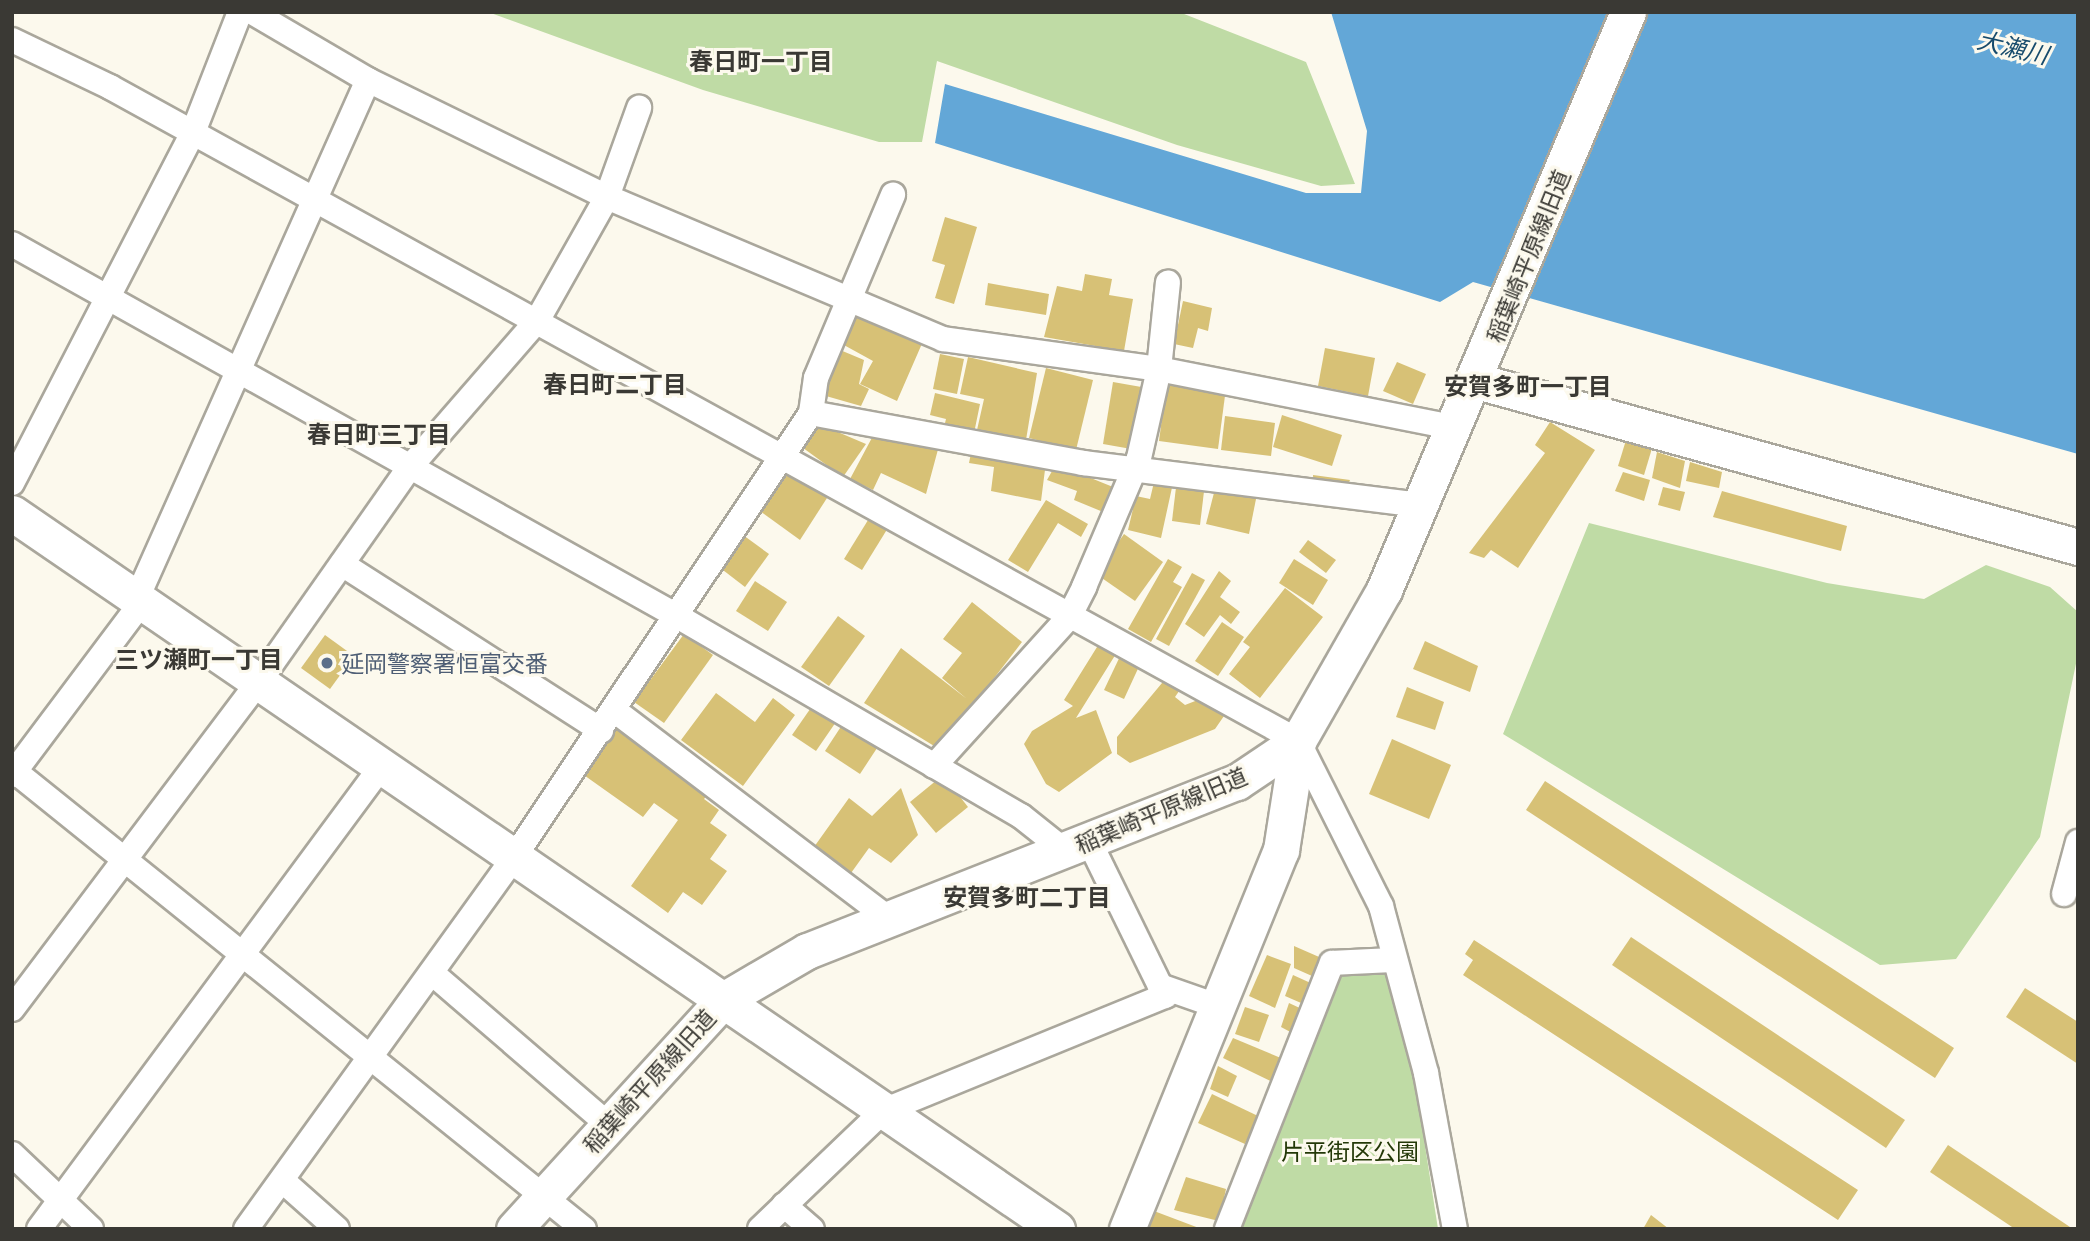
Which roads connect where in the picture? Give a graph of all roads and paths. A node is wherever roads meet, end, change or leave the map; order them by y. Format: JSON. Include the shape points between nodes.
{"nodes":[{"id":1,"x":240,"y":12,"type":"edge"},
{"id":2,"x":252,"y":12,"type":"edge"},
{"id":3,"x":1628,"y":12,"type":"edge"},
{"id":4,"x":12,"y":40,"type":"edge"},
{"id":5,"x":368,"y":80,"type":"junction"},
{"id":6,"x":639,"y":108,"type":"dead end"},
{"id":7,"x":192,"y":135,"type":"junction"},
{"id":8,"x":893,"y":195,"type":"dead end"},
{"id":9,"x":607,"y":197,"type":"junction"},
{"id":10,"x":311,"y":199,"type":"junction"},
{"id":11,"x":12,"y":244,"type":"edge"},
{"id":12,"x":1168,"y":282,"type":"dead end"},
{"id":13,"x":108,"y":298,"type":"junction"},
{"id":14,"x":849,"y":300,"type":"junction"},
{"id":15,"x":537,"y":321,"type":"junction"},
{"id":16,"x":1159,"y":369,"type":"junction"},
{"id":17,"x":236,"y":373,"type":"junction"},
{"id":18,"x":1477,"y":381,"type":"junction"},
{"id":19,"x":811,"y":413,"type":"junction"},
{"id":20,"x":1457,"y":428,"type":"junction"},
{"id":21,"x":784,"y":457,"type":"junction"},
{"id":22,"x":409,"y":468,"type":"junction"},
{"id":23,"x":1135,"y":469,"type":"junction"},
{"id":24,"x":12,"y":483,"type":"edge"},
{"id":25,"x":1422,"y":505,"type":"junction"},
{"id":26,"x":12,"y":513,"type":"edge"},
{"id":27,"x":2078,"y":547,"type":"edge"},
{"id":28,"x":342,"y":564,"type":"junction"},
{"id":29,"x":140,"y":600,"type":"junction"},
{"id":30,"x":677,"y":616,"type":"junction"},
{"id":31,"x":1069,"y":617,"type":"junction"},
{"id":32,"x":258,"y":683,"type":"junction"},
{"id":33,"x":607,"y":720,"type":"junction"},
{"id":34,"x":1298,"y":741,"type":"junction"},
{"id":35,"x":934,"y":766,"type":"junction"},
{"id":36,"x":382,"y":767,"type":"junction"},
{"id":37,"x":13,"y":772,"type":"edge"},
{"id":38,"x":2078,"y":842,"type":"edge"},
{"id":39,"x":1077,"y":846,"type":"junction"},
{"id":40,"x":127,"y":859,"type":"junction"},
{"id":41,"x":513,"y":859,"type":"junction"},
{"id":42,"x":2063,"y":894,"type":"dead end"},
{"id":43,"x":888,"y":918,"type":"junction"},
{"id":44,"x":245,"y":955,"type":"junction"},
{"id":45,"x":1391,"y":960,"type":"junction"},
{"id":46,"x":432,"y":973,"type":"junction"},
{"id":47,"x":1160,"y":986,"type":"junction"},
{"id":48,"x":723,"y":1000,"type":"junction"},
{"id":49,"x":1217,"y":1006,"type":"junction"},
{"id":50,"x":12,"y":1009,"type":"edge"},
{"id":51,"x":373,"y":1058,"type":"junction"},
{"id":52,"x":883,"y":1111,"type":"junction"},
{"id":53,"x":609,"y":1125,"type":"junction"},
{"id":54,"x":12,"y":1154,"type":"edge"},
{"id":55,"x":283,"y":1181,"type":"junction"},
{"id":56,"x":544,"y":1196,"type":"junction"},
{"id":57,"x":64,"y":1202,"type":"junction"},
{"id":58,"x":784,"y":1205,"type":"junction"},
{"id":59,"x":39,"y":1229,"type":"edge"},
{"id":60,"x":91,"y":1229,"type":"edge"},
{"id":61,"x":246,"y":1229,"type":"edge"},
{"id":62,"x":337,"y":1229,"type":"edge"},
{"id":63,"x":514,"y":1229,"type":"edge"},
{"id":64,"x":584,"y":1229,"type":"edge"},
{"id":65,"x":760,"y":1229,"type":"edge"},
{"id":66,"x":812,"y":1229,"type":"edge"},
{"id":67,"x":1058,"y":1229,"type":"edge"},
{"id":68,"x":1128,"y":1229,"type":"edge"},
{"id":69,"x":1227,"y":1229,"type":"edge"},
{"id":70,"x":1455,"y":1229,"type":"edge"}],
"edges":[{"from":1,"to":7,"type":"street"},
{"from":2,"to":5,"type":"street"},
{"from":3,"to":18,"type":"street","name":"稲葉崎平原線旧道"},
{"from":4,"to":7,"type":"street"},
{"from":5,"to":9,"type":"street"},
{"from":5,"to":10,"type":"street"},
{"from":6,"to":9,"type":"street"},
{"from":7,"to":10,"type":"street"},
{"from":7,"to":13,"type":"street"},
{"from":8,"to":14,"type":"street"},
{"from":9,"to":14,"type":"street"},
{"from":9,"to":15,"type":"street"},
{"from":10,"to":15,"type":"street"},
{"from":10,"to":17,"type":"street"},
{"from":11,"to":13,"type":"street"},
{"from":12,"to":16,"type":"street"},
{"from":13,"to":17,"type":"street"},
{"from":13,"to":24,"type":"street"},
{"from":14,"to":16,"type":"street","via":[[943,339]]},
{"from":14,"to":19,"type":"street","via":[[816,378]]},
{"from":15,"to":21,"type":"street"},
{"from":15,"to":22,"type":"street"},
{"from":16,"to":20,"type":"street"},
{"from":16,"to":23,"type":"street"},
{"from":17,"to":22,"type":"street"},
{"from":17,"to":29,"type":"street"},
{"from":18,"to":20,"type":"street","name":"稲葉崎平原線旧道"},
{"from":18,"to":27,"type":"street"},
{"from":19,"to":21,"type":"street"},
{"from":19,"to":23,"type":"street"},
{"from":20,"to":25,"type":"street","name":"稲葉崎平原線旧道"},
{"from":21,"to":30,"type":"street"},
{"from":21,"to":31,"type":"street"},
{"from":22,"to":28,"type":"street"},
{"from":22,"to":30,"type":"street"},
{"from":23,"to":25,"type":"street"},
{"from":23,"to":31,"type":"street"},
{"from":25,"to":34,"type":"street","name":"稲葉崎平原線旧道","via":[[1321,711]]},
{"from":26,"to":29,"type":"street"},
{"from":28,"to":32,"type":"street"},
{"from":28,"to":33,"type":"street"},
{"from":29,"to":32,"type":"street"},
{"from":29,"to":37,"type":"street"},
{"from":30,"to":33,"type":"street"},
{"from":30,"to":35,"type":"street"},
{"from":31,"to":34,"type":"street"},
{"from":31,"to":35,"type":"street"},
{"from":32,"to":36,"type":"street"},
{"from":32,"to":40,"type":"street"},
{"from":33,"to":41,"type":"street"},
{"from":33,"to":43,"type":"street"},
{"from":34,"to":39,"type":"street","name":"稲葉崎平原線旧道","via":[[1237,782]]},
{"from":34,"to":45,"type":"street","via":[[1381,906]]},
{"from":34,"to":49,"type":"street","via":[[1281,850]]},
{"from":35,"to":39,"type":"street"},
{"from":36,"to":41,"type":"street"},
{"from":36,"to":44,"type":"street"},
{"from":37,"to":40,"type":"street"},
{"from":38,"to":42,"type":"street"},
{"from":39,"to":43,"type":"street","name":"稲葉崎平原線旧道"},
{"from":39,"to":47,"type":"street"},
{"from":40,"to":44,"type":"street"},
{"from":40,"to":50,"type":"street"},
{"from":41,"to":46,"type":"street"},
{"from":41,"to":48,"type":"street"},
{"from":43,"to":48,"type":"street","name":"稲葉崎平原線旧道","via":[[807,951]]},
{"from":44,"to":51,"type":"street"},
{"from":44,"to":57,"type":"street"},
{"from":45,"to":69,"type":"street","via":[[1332,962]]},
{"from":45,"to":70,"type":"street","via":[[1426,1073]]},
{"from":46,"to":51,"type":"street"},
{"from":46,"to":53,"type":"street"},
{"from":47,"to":49,"type":"street"},
{"from":47,"to":52,"type":"street","via":[[1165,996]]},
{"from":48,"to":52,"type":"street"},
{"from":48,"to":53,"type":"street","name":"稲葉崎平原線旧道"},
{"from":49,"to":68,"type":"street"},
{"from":51,"to":55,"type":"street"},
{"from":51,"to":56,"type":"street"},
{"from":52,"to":58,"type":"street"},
{"from":52,"to":67,"type":"street"},
{"from":53,"to":56,"type":"street","name":"稲葉崎平原線旧道"},
{"from":54,"to":57,"type":"street"},
{"from":55,"to":61,"type":"street"},
{"from":55,"to":62,"type":"street"},
{"from":56,"to":63,"type":"street","name":"稲葉崎平原線旧道"},
{"from":56,"to":64,"type":"street"},
{"from":57,"to":59,"type":"street"},
{"from":57,"to":60,"type":"street"},
{"from":58,"to":65,"type":"street"},
{"from":58,"to":66,"type":"street"}]}
